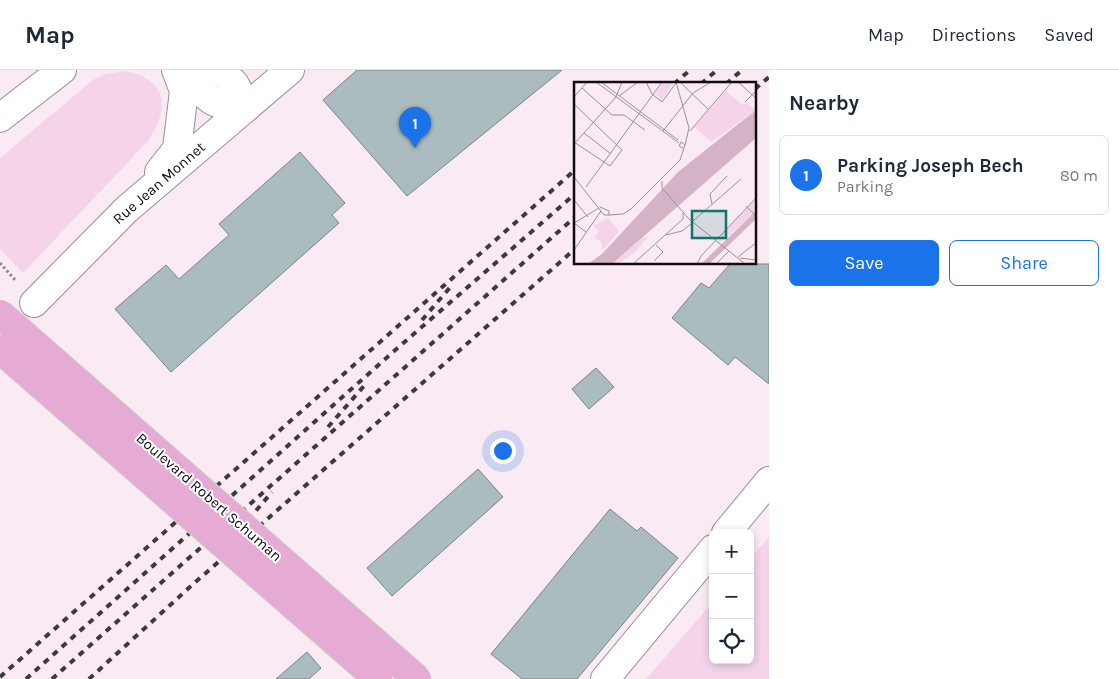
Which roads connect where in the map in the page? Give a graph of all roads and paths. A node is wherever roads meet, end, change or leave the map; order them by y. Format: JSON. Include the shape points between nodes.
{"nodes":[{"id":1,"x":62,"y":70,"type":"edge"},
{"id":2,"x":176,"y":70,"type":"edge"},
{"id":3,"x":189,"y":70,"type":"edge"},
{"id":4,"x":219,"y":70,"type":"edge"},
{"id":5,"x":290,"y":70,"type":"edge"},
{"id":6,"x":248,"y":107,"type":"junction"},
{"id":7,"x":0,"y":118,"type":"edge"},
{"id":8,"x":128,"y":209,"type":"junction"},
{"id":9,"x":0,"y":263,"type":"edge"},
{"id":10,"x":14,"y":279,"type":"dead end"},
{"id":11,"x":34,"y":302,"type":"dead end"},
{"id":12,"x":0,"y":314,"type":"edge"},
{"id":13,"x":0,"y":349,"type":"edge"},
{"id":14,"x":769,"y":481,"type":"edge"},
{"id":15,"x":729,"y":529,"type":"edge"},
{"id":16,"x":709,"y":554,"type":"edge"},
{"id":17,"x":378,"y":679,"type":"edge"},
{"id":18,"x":417,"y":679,"type":"edge"},
{"id":19,"x":604,"y":679,"type":"edge"}],
"edges":[{"from":1,"to":7,"type":"street"},
{"from":2,"to":8,"type":"street","via":[[184,91],[177,149]]},
{"from":3,"to":6,"type":"street","via":[[210,100],[227,106]]},
{"from":4,"to":6,"type":"street","via":[[234,83]]},
{"from":5,"to":6,"type":"street","name":"Rue Jean Monnet"},
{"from":6,"to":8,"type":"street","name":"Rue Jean Monnet"},
{"from":8,"to":11,"type":"street","name":"Rue Jean Monnet"},
{"from":9,"to":10,"type":"path"},
{"from":12,"to":18,"type":"main road","name":"Boulevard Robert Schuman","bridge":true},
{"from":13,"to":17,"type":"main road","name":"Boulevard Robert Schuman","bridge":true},
{"from":14,"to":15,"type":"street"},
{"from":16,"to":19,"type":"street"}]}
